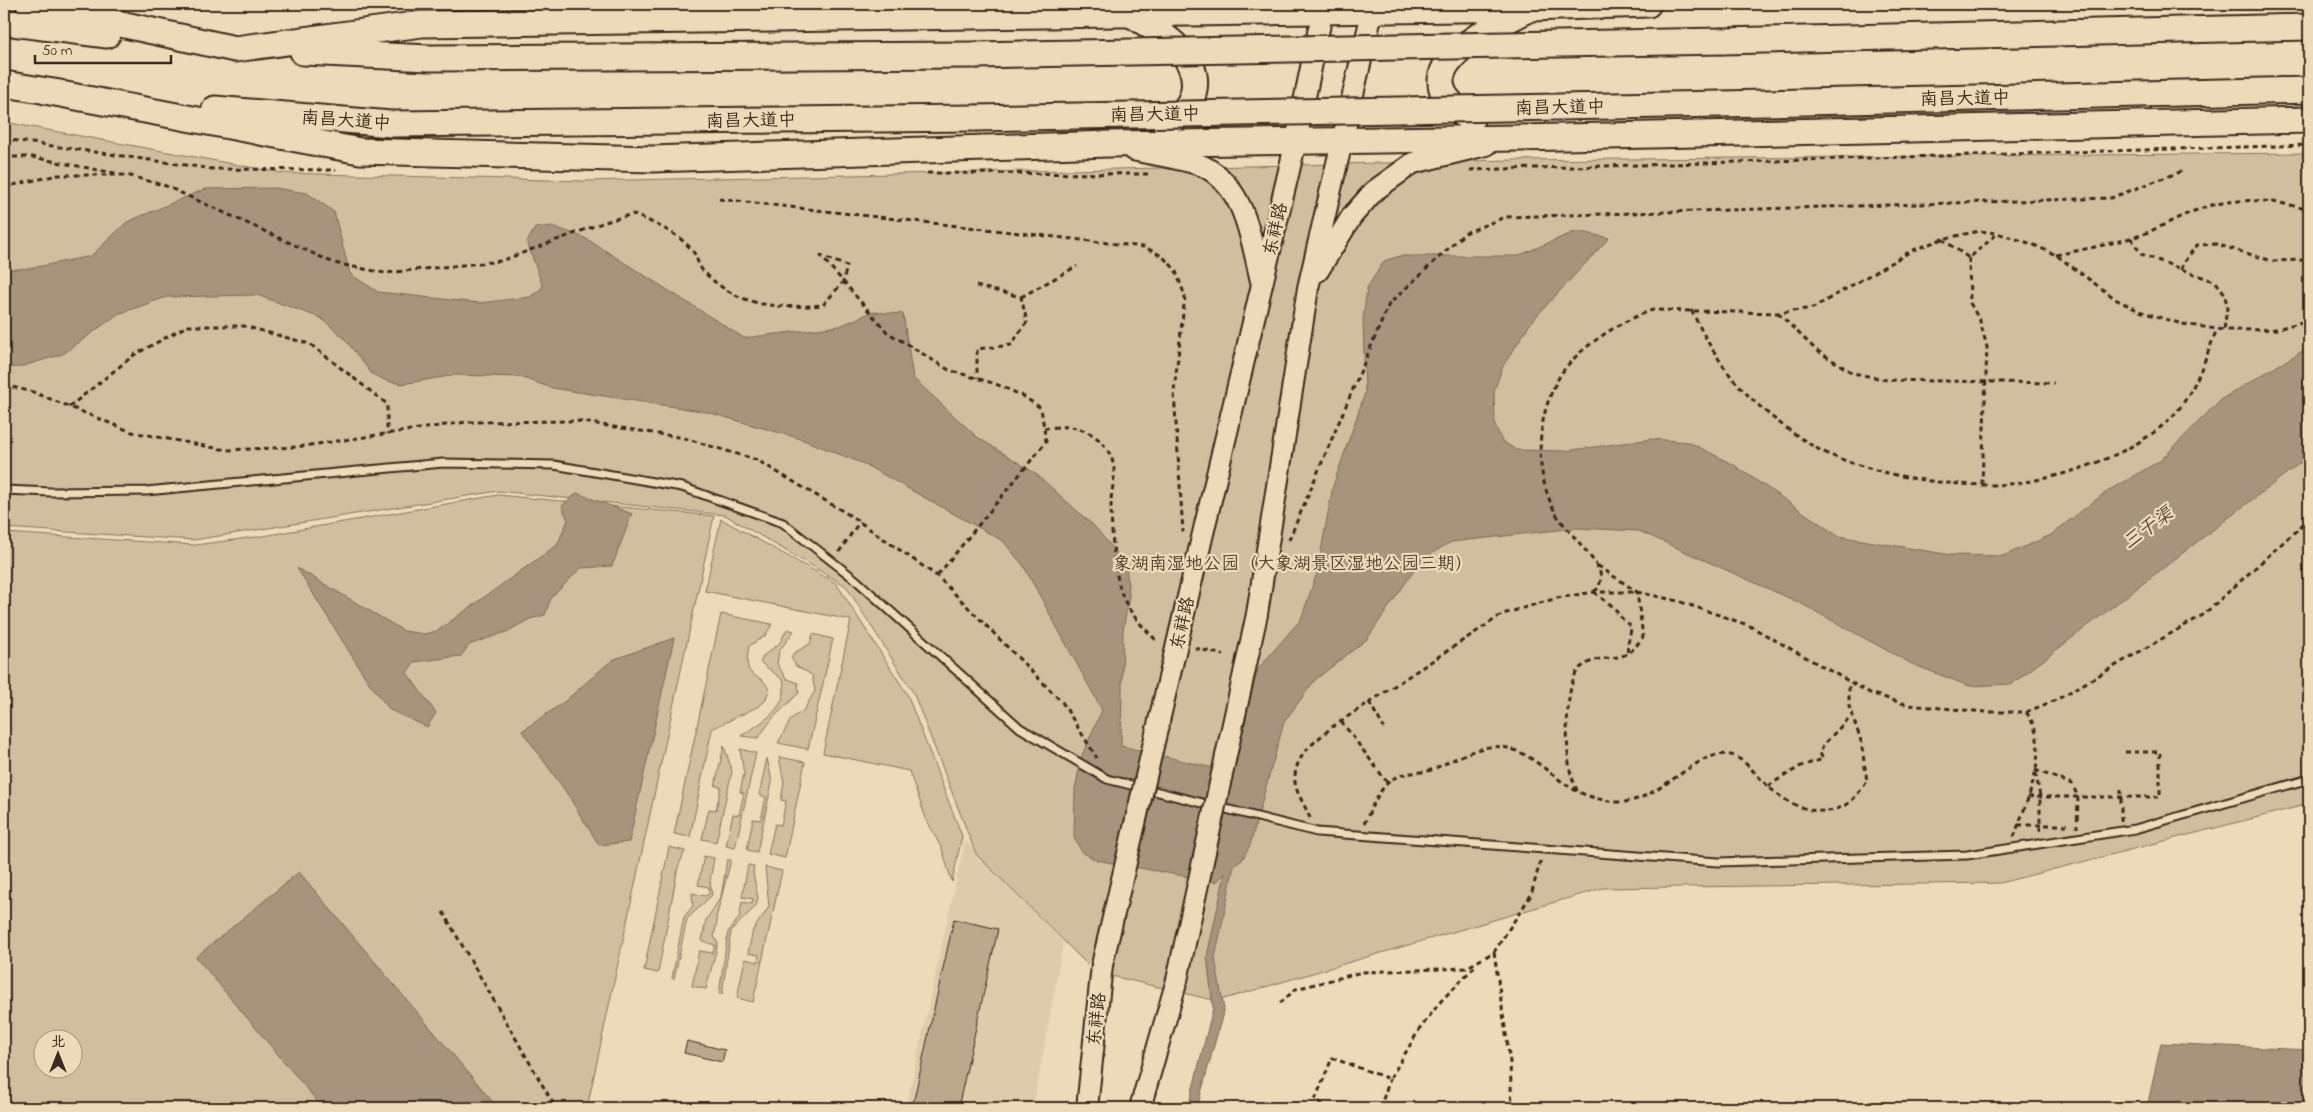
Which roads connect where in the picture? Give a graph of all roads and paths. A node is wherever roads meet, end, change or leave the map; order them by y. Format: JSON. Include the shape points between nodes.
{"nodes":[{"id":1,"x":30,"y":4,"type":"edge"},
{"id":2,"x":1176,"y":4,"type":"edge"},
{"id":3,"x":1648,"y":4,"type":"edge"},
{"id":4,"x":1521,"y":6,"type":"edge"},
{"id":5,"x":1323,"y":7,"type":"edge"},
{"id":6,"x":1373,"y":7,"type":"edge"},
{"id":7,"x":2309,"y":11,"type":"edge"},
{"id":8,"x":1129,"y":13,"type":"junction"},
{"id":9,"x":4,"y":22,"type":"edge"},
{"id":10,"x":2309,"y":27,"type":"edge"},
{"id":11,"x":2201,"y":29,"type":"junction"},
{"id":12,"x":235,"y":49,"type":"junction"},
{"id":13,"x":4,"y":84,"type":"edge"},
{"id":14,"x":2309,"y":90,"type":"edge"},
{"id":15,"x":45,"y":91,"type":"junction"},
{"id":16,"x":2309,"y":120,"type":"edge"},
{"id":17,"x":1517,"y":138,"type":"junction"},
{"id":18,"x":1343,"y":140,"type":"junction"},
{"id":19,"x":1296,"y":141,"type":"junction"},
{"id":20,"x":1109,"y":144,"type":"junction"},
{"id":21,"x":2309,"y":145,"type":"edge"},
{"id":22,"x":4,"y":157,"type":"edge"},
{"id":23,"x":1466,"y":170,"type":"dead end"},
{"id":24,"x":2185,"y":170,"type":"dead end"},
{"id":25,"x":127,"y":175,"type":"junction"},
{"id":26,"x":4,"y":187,"type":"edge"},
{"id":27,"x":719,"y":199,"type":"dead end"},
{"id":28,"x":2309,"y":210,"type":"edge"},
{"id":29,"x":1997,"y":233,"type":"junction"},
{"id":30,"x":2130,"y":238,"type":"junction"},
{"id":31,"x":1942,"y":239,"type":"junction"},
{"id":32,"x":2056,"y":255,"type":"junction"},
{"id":33,"x":1969,"y":258,"type":"junction"},
{"id":34,"x":2309,"y":260,"type":"edge"},
{"id":35,"x":1077,"y":266,"type":"dead end"},
{"id":36,"x":2181,"y":270,"type":"junction"},
{"id":37,"x":843,"y":282,"type":"junction"},
{"id":38,"x":976,"y":286,"type":"dead end"},
{"id":39,"x":1262,"y":286,"type":"junction"},
{"id":40,"x":1308,"y":288,"type":"junction"},
{"id":41,"x":1020,"y":297,"type":"junction"},
{"id":42,"x":1691,"y":310,"type":"junction"},
{"id":43,"x":1778,"y":313,"type":"junction"},
{"id":44,"x":2309,"y":320,"type":"edge"},
{"id":45,"x":2216,"y":329,"type":"junction"},
{"id":46,"x":2224,"y":330,"type":"junction"},
{"id":47,"x":977,"y":378,"type":"junction"},
{"id":48,"x":1986,"y":382,"type":"junction"},
{"id":49,"x":2054,"y":383,"type":"dead end"},
{"id":50,"x":4,"y":385,"type":"edge"},
{"id":51,"x":69,"y":407,"type":"junction"},
{"id":52,"x":1044,"y":428,"type":"junction"},
{"id":53,"x":387,"y":434,"type":"junction"},
{"id":54,"x":1982,"y":484,"type":"junction"},
{"id":55,"x":4,"y":490,"type":"edge"},
{"id":56,"x":2309,"y":519,"type":"edge"},
{"id":57,"x":860,"y":521,"type":"junction"},
{"id":58,"x":1184,"y":541,"type":"dead end"},
{"id":59,"x":1288,"y":541,"type":"dead end"},
{"id":60,"x":832,"y":561,"type":"junction"},
{"id":61,"x":1597,"y":564,"type":"junction"},
{"id":62,"x":937,"y":576,"type":"junction"},
{"id":63,"x":1594,"y":592,"type":"junction"},
{"id":64,"x":1637,"y":592,"type":"junction"},
{"id":65,"x":1164,"y":641,"type":"dead end"},
{"id":66,"x":1190,"y":647,"type":"dead end"},
{"id":67,"x":1628,"y":654,"type":"junction"},
{"id":68,"x":1224,"y":655,"type":"dead end"},
{"id":69,"x":1848,"y":681,"type":"junction"},
{"id":70,"x":1368,"y":702,"type":"junction"},
{"id":71,"x":2026,"y":712,"type":"junction"},
{"id":72,"x":1852,"y":715,"type":"junction"},
{"id":73,"x":1341,"y":721,"type":"junction"},
{"id":74,"x":1384,"y":728,"type":"dead end"},
{"id":75,"x":2121,"y":752,"type":"dead end"},
{"id":76,"x":2035,"y":770,"type":"junction"},
{"id":77,"x":2309,"y":779,"type":"edge"},
{"id":78,"x":1110,"y":780,"type":"junction"},
{"id":79,"x":1387,"y":782,"type":"junction"},
{"id":80,"x":1769,"y":788,"type":"junction"},
{"id":81,"x":2121,"y":789,"type":"dead end"},
{"id":82,"x":1577,"y":791,"type":"junction"},
{"id":83,"x":2028,"y":797,"type":"junction"},
{"id":84,"x":2040,"y":797,"type":"junction"},
{"id":85,"x":2078,"y":797,"type":"junction"},
{"id":86,"x":2121,"y":798,"type":"junction"},
{"id":87,"x":2018,"y":825,"type":"junction"},
{"id":88,"x":2040,"y":825,"type":"junction"},
{"id":89,"x":2077,"y":826,"type":"junction"},
{"id":90,"x":1317,"y":832,"type":"junction"},
{"id":91,"x":2122,"y":832,"type":"junction"},
{"id":92,"x":1359,"y":835,"type":"junction"},
{"id":93,"x":2076,"y":838,"type":"junction"},
{"id":94,"x":2040,"y":844,"type":"junction"},
{"id":95,"x":2010,"y":848,"type":"junction"},
{"id":96,"x":1544,"y":849,"type":"junction"},
{"id":97,"x":443,"y":912,"type":"dead end"},
{"id":98,"x":1494,"y":952,"type":"junction"},
{"id":99,"x":1481,"y":960,"type":"junction"},
{"id":100,"x":1280,"y":1003,"type":"dead end"},
{"id":101,"x":1390,"y":1079,"type":"junction"},
{"id":102,"x":553,"y":1108,"type":"edge"},
{"id":103,"x":1087,"y":1108,"type":"edge"},
{"id":104,"x":1140,"y":1108,"type":"edge"},
{"id":105,"x":1331,"y":1108,"type":"edge"},
{"id":106,"x":1380,"y":1108,"type":"edge"},
{"id":107,"x":1512,"y":1108,"type":"edge"}],
"edges":[{"from":1,"to":12,"type":"highway"},
{"from":2,"to":8,"type":"main road"},
{"from":3,"to":4,"type":"highway"},
{"from":4,"to":6,"type":"highway"},
{"from":4,"to":17,"type":"highway","via":[[1467,42],[1444,68],[1440,85],[1447,98],[1468,119]]},
{"from":5,"to":6,"type":"highway"},
{"from":5,"to":8,"type":"highway"},
{"from":5,"to":19,"type":"main road","name":"东祥路"},
{"from":6,"to":18,"type":"main road"},
{"from":7,"to":11,"type":"highway"},
{"from":8,"to":12,"type":"highway","via":[[422,24]]},
{"from":8,"to":20,"type":"highway","via":[[1167,36],[1192,66],[1196,83],[1190,104],[1170,121]]},
{"from":9,"to":12,"type":"highway"},
{"from":10,"to":11,"type":"highway"},
{"from":11,"to":12,"type":"highway","bridge":true,"via":[[976,55],[429,58]]},
{"from":13,"to":15,"type":"highway","name":"南昌大道中"},
{"from":14,"to":15,"type":"highway","name":"南昌大道中","bridge":true,"via":[[975,118],[391,124],[217,110]]},
{"from":15,"to":20,"type":"highway","via":[[360,151],[652,158]]},
{"from":16,"to":17,"type":"highway"},
{"from":17,"to":18,"type":"highway"},
{"from":17,"to":40,"type":"main road","via":[[1413,163],[1405,168],[1374,191],[1352,216]]},
{"from":18,"to":19,"type":"highway"},
{"from":18,"to":40,"type":"main road"},
{"from":19,"to":20,"type":"highway"},
{"from":19,"to":39,"type":"main road","name":"东祥路"},
{"from":20,"to":39,"type":"main road","via":[[1204,166],[1229,186],[1246,218]]},
{"from":21,"to":23,"type":"path"},
{"from":22,"to":25,"type":"path","via":[[32,157]]},
{"from":24,"to":59,"type":"path","via":[[2111,198],[1505,217],[1465,233],[1389,304]]},
{"from":25,"to":26,"type":"path","via":[[58,175]]},
{"from":25,"to":37,"type":"path","via":[[166,186],[334,264],[385,273],[501,261],[633,214],[665,229],[692,250],[703,272],[730,294],[750,301],[790,308],[823,305]]},
{"from":27,"to":58,"type":"path","via":[[1144,248],[1162,256],[1175,269],[1185,296],[1174,392]]},
{"from":28,"to":30,"type":"path","via":[[2268,200],[2219,204]]},
{"from":29,"to":31,"type":"path","via":[[1979,231]]},
{"from":29,"to":32,"type":"path"},
{"from":29,"to":33,"type":"path"},
{"from":30,"to":32,"type":"path"},
{"from":30,"to":36,"type":"path","via":[[2141,254]]},
{"from":31,"to":33,"type":"path"},
{"from":31,"to":43,"type":"path","via":[[1911,251],[1813,308]]},
{"from":32,"to":45,"type":"path","via":[[2117,300],[2139,311],[2182,324]]},
{"from":33,"to":48,"type":"path","via":[[1970,303],[1980,321],[1987,347]]},
{"from":34,"to":36,"type":"path","via":[[2272,261],[2216,244],[2197,245]]},
{"from":35,"to":41,"type":"path"},
{"from":36,"to":46,"type":"path","via":[[2216,282],[2225,294]]},
{"from":37,"to":37,"type":"path","via":[[837,276],[821,256],[847,266]]},
{"from":37,"to":47,"type":"path","via":[[887,332],[949,370]]},
{"from":38,"to":41,"type":"path"},
{"from":39,"to":103,"type":"main road","name":"东祥路","bridge":true,"via":[[1102,965]]},
{"from":40,"to":104,"type":"main road","bridge":true,"via":[[1257,614],[1177,980]]},
{"from":41,"to":47,"type":"path","via":[[1027,322],[1011,345],[977,349]]},
{"from":42,"to":43,"type":"path"},
{"from":42,"to":54,"type":"path","via":[[1715,355],[1742,388],[1775,419],[1814,447],[1853,464],[1898,477]]},
{"from":42,"to":61,"type":"path","via":[[1653,310],[1609,331],[1579,354],[1562,373],[1548,404],[1540,445],[1540,466],[1547,491],[1556,513]]},
{"from":43,"to":48,"type":"path","via":[[1816,350],[1852,373],[1887,380]]},
{"from":44,"to":46,"type":"path","via":[[2277,329]]},
{"from":45,"to":46,"type":"path"},
{"from":45,"to":54,"type":"path","via":[[2196,382],[2173,416],[2142,441],[2098,463],[2036,480]]},
{"from":47,"to":52,"type":"path","via":[[1020,395],[1041,408]]},
{"from":48,"to":49,"type":"path"},
{"from":48,"to":54,"type":"path"},
{"from":50,"to":51,"type":"path","via":[[33,392]]},
{"from":51,"to":53,"type":"path","via":[[132,432],[226,450],[297,447]]},
{"from":51,"to":53,"type":"path","via":[[134,354],[188,326],[244,326],[310,344],[387,404]]},
{"from":52,"to":62,"type":"path","via":[[1046,442]]},
{"from":52,"to":65,"type":"path","via":[[1071,427],[1096,437],[1110,451],[1114,469],[1112,520],[1122,597],[1155,640]]},
{"from":53,"to":57,"type":"path","via":[[466,422],[577,421],[684,438],[757,460]]},
{"from":55,"to":60,"type":"lane","via":[[146,491],[443,463],[554,465],[692,491],[784,523]]},
{"from":56,"to":71,"type":"path","via":[[2203,615],[2056,700]]},
{"from":57,"to":60,"type":"path"},
{"from":57,"to":62,"type":"path"},
{"from":60,"to":78,"type":"lane","via":[[1020,728]]},
{"from":61,"to":63,"type":"path","via":[[1601,576],[1599,588]]},
{"from":61,"to":64,"type":"path"},
{"from":62,"to":78,"type":"path","via":[[1062,702]]},
{"from":63,"to":64,"type":"path"},
{"from":63,"to":67,"type":"path","via":[[1631,626],[1626,646]]},
{"from":63,"to":70,"type":"path","via":[[1557,598],[1503,614]]},
{"from":64,"to":67,"type":"path","via":[[1643,637]]},
{"from":64,"to":69,"type":"path","via":[[1678,600],[1748,625]]},
{"from":66,"to":68,"type":"path"},
{"from":67,"to":82,"type":"path","via":[[1598,658],[1579,669],[1570,688],[1568,752]]},
{"from":69,"to":71,"type":"path","via":[[1870,693],[1908,705]]},
{"from":69,"to":72,"type":"path"},
{"from":70,"to":73,"type":"path"},
{"from":70,"to":74,"type":"path"},
{"from":71,"to":76,"type":"path","via":[[2034,722],[2037,739]]},
{"from":72,"to":80,"type":"path","via":[[1823,745],[1820,753],[1823,758],[1783,775]]},
{"from":72,"to":80,"type":"path","via":[[1861,741],[1867,782],[1850,802],[1830,810],[1810,810],[1789,803]]},
{"from":73,"to":79,"type":"path"},
{"from":73,"to":90,"type":"path","via":[[1297,760],[1295,783]]},
{"from":75,"to":86,"type":"path","via":[[2160,752],[2160,798]]},
{"from":76,"to":83,"type":"path"},
{"from":76,"to":84,"type":"path"},
{"from":76,"to":85,"type":"path","via":[[2072,784]]},
{"from":77,"to":91,"type":"lane"},
{"from":78,"to":90,"type":"lane"},
{"from":79,"to":82,"type":"path","via":[[1402,775],[1429,771],[1484,747],[1499,747],[1521,752]]},
{"from":79,"to":92,"type":"path"},
{"from":80,"to":82,"type":"path","via":[[1734,756],[1716,755],[1697,762],[1658,790],[1638,798],[1619,802]]},
{"from":81,"to":86,"type":"path"},
{"from":83,"to":84,"type":"path"},
{"from":83,"to":87,"type":"path"},
{"from":84,"to":85,"type":"path"},
{"from":84,"to":88,"type":"path"},
{"from":85,"to":86,"type":"path"},
{"from":85,"to":89,"type":"path"},
{"from":86,"to":91,"type":"path"},
{"from":87,"to":88,"type":"path"},
{"from":87,"to":95,"type":"path"},
{"from":88,"to":89,"type":"path"},
{"from":88,"to":94,"type":"path"},
{"from":89,"to":93,"type":"path"},
{"from":90,"to":92,"type":"lane"},
{"from":91,"to":93,"type":"lane"},
{"from":92,"to":96,"type":"lane"},
{"from":93,"to":94,"type":"lane"},
{"from":94,"to":95,"type":"lane"},
{"from":95,"to":96,"type":"lane","via":[[1967,855],[1718,862]]},
{"from":96,"to":98,"type":"path","via":[[1531,895]]},
{"from":97,"to":102,"type":"path"},
{"from":98,"to":99,"type":"path"},
{"from":98,"to":107,"type":"path","via":[[1510,1062]]},
{"from":99,"to":100,"type":"path","via":[[1466,968],[1362,972],[1296,989]]},
{"from":99,"to":101,"type":"path","via":[[1441,1001],[1419,1030]]},
{"from":101,"to":105,"type":"path","via":[[1332,1058],[1315,1100]]},
{"from":101,"to":106,"type":"path"}]}
